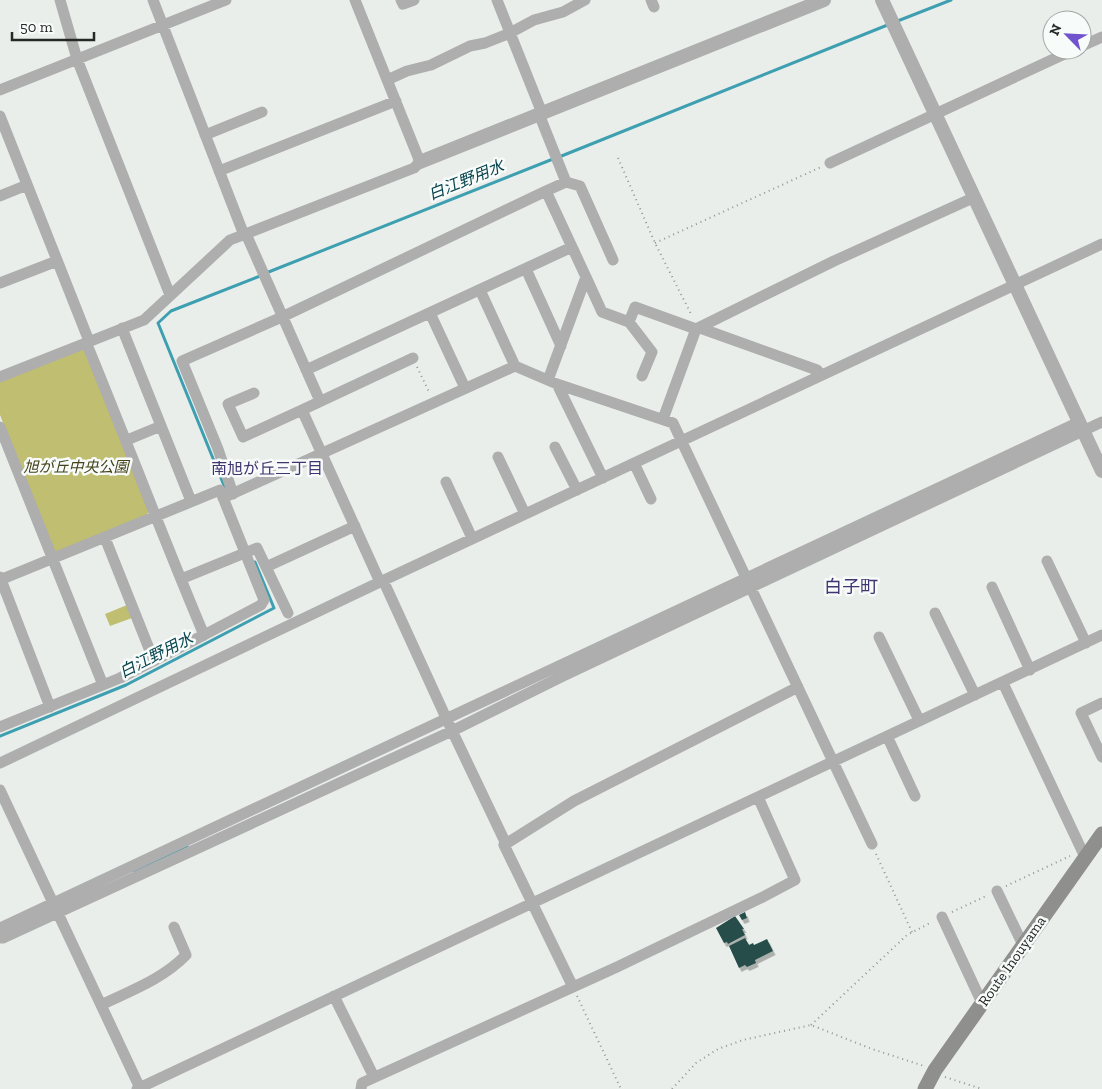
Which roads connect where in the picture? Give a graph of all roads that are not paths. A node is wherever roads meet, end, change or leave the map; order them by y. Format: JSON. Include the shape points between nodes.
{"nodes":[{"id":1,"x":60,"y":0,"type":"edge"},
{"id":2,"x":153,"y":0,"type":"edge"},
{"id":3,"x":226,"y":0,"type":"edge"},
{"id":4,"x":355,"y":0,"type":"edge"},
{"id":5,"x":401,"y":0,"type":"edge"},
{"id":6,"x":414,"y":0,"type":"edge"},
{"id":7,"x":497,"y":0,"type":"edge"},
{"id":8,"x":824,"y":0,"type":"edge"},
{"id":9,"x":882,"y":0,"type":"edge"},
{"id":10,"x":579,"y":2,"type":"edge"},
{"id":11,"x":800,"y":4,"type":"edge"},
{"id":12,"x":163,"y":26,"type":"junction"},
{"id":13,"x":510,"y":33,"type":"junction"},
{"id":14,"x":77,"y":59,"type":"junction"},
{"id":15,"x":1051,"y":60,"type":"edge"},
{"id":16,"x":387,"y":80,"type":"junction"},
{"id":17,"x":0,"y":90,"type":"edge"},
{"id":18,"x":396,"y":101,"type":"junction"},
{"id":19,"x":262,"y":112,"type":"dead end"},
{"id":20,"x":540,"y":114,"type":"junction"},
{"id":21,"x":935,"y":114,"type":"junction"},
{"id":22,"x":0,"y":116,"type":"edge"},
{"id":23,"x":205,"y":135,"type":"junction"},
{"id":24,"x":420,"y":162,"type":"junction"},
{"id":25,"x":830,"y":163,"type":"road end"},
{"id":26,"x":219,"y":171,"type":"junction"},
{"id":27,"x":566,"y":182,"type":"junction"},
{"id":28,"x":27,"y":185,"type":"junction"},
{"id":29,"x":546,"y":191,"type":"junction"},
{"id":30,"x":0,"y":196,"type":"edge"},
{"id":31,"x":975,"y":197,"type":"junction"},
{"id":32,"x":245,"y":235,"type":"junction"},
{"id":33,"x":1102,"y":244,"type":"edge"},
{"id":34,"x":572,"y":247,"type":"junction"},
{"id":35,"x":613,"y":260,"type":"dead end"},
{"id":36,"x":57,"y":261,"type":"junction"},
{"id":37,"x":526,"y":269,"type":"junction"},
{"id":38,"x":586,"y":277,"type":"junction"},
{"id":39,"x":0,"y":283,"type":"edge"},
{"id":40,"x":1016,"y":284,"type":"junction"},
{"id":41,"x":480,"y":290,"type":"junction"},
{"id":42,"x":170,"y":295,"type":"junction"},
{"id":43,"x":430,"y":313,"type":"junction"},
{"id":44,"x":282,"y":317,"type":"junction"},
{"id":45,"x":629,"y":322,"type":"junction"},
{"id":46,"x":122,"y":328,"type":"junction"},
{"id":47,"x":698,"y":328,"type":"junction"},
{"id":48,"x":87,"y":342,"type":"junction"},
{"id":49,"x":561,"y":346,"type":"junction"},
{"id":50,"x":413,"y":358,"type":"road end"},
{"id":51,"x":515,"y":366,"type":"junction"},
{"id":52,"x":306,"y":370,"type":"junction"},
{"id":53,"x":821,"y":375,"type":"junction"},
{"id":54,"x":642,"y":376,"type":"dead end"},
{"id":55,"x":0,"y":377,"type":"edge"},
{"id":56,"x":552,"y":382,"type":"junction"},
{"id":57,"x":464,"y":388,"type":"junction"},
{"id":58,"x":254,"y":392,"type":"dead end"},
{"id":59,"x":320,"y":401,"type":"junction"},
{"id":60,"x":302,"y":410,"type":"junction"},
{"id":61,"x":663,"y":419,"type":"junction"},
{"id":62,"x":1102,"y":422,"type":"edge"},
{"id":63,"x":161,"y":426,"type":"junction"},
{"id":64,"x":0,"y":427,"type":"edge"},
{"id":65,"x":1082,"y":428,"type":"junction"},
{"id":66,"x":127,"y":440,"type":"junction"},
{"id":67,"x":683,"y":440,"type":"junction"},
{"id":68,"x":555,"y":447,"type":"dead end"},
{"id":69,"x":322,"y":453,"type":"junction"},
{"id":70,"x":498,"y":458,"type":"dead end"},
{"id":71,"x":634,"y":463,"type":"junction"},
{"id":72,"x":1102,"y":471,"type":"edge"},
{"id":73,"x":603,"y":478,"type":"junction"},
{"id":74,"x":446,"y":482,"type":"dead end"},
{"id":75,"x":577,"y":490,"type":"junction"},
{"id":76,"x":228,"y":496,"type":"junction"},
{"id":77,"x":651,"y":499,"type":"dead end"},
{"id":78,"x":191,"y":501,"type":"junction"},
{"id":79,"x":525,"y":514,"type":"junction"},
{"id":80,"x":156,"y":517,"type":"junction"},
{"id":81,"x":355,"y":526,"type":"junction"},
{"id":82,"x":105,"y":538,"type":"junction"},
{"id":83,"x":472,"y":538,"type":"junction"},
{"id":84,"x":245,"y":554,"type":"junction"},
{"id":85,"x":52,"y":558,"type":"junction"},
{"id":86,"x":1047,"y":561,"type":"dead end"},
{"id":87,"x":266,"y":567,"type":"junction"},
{"id":88,"x":0,"y":579,"type":"edge"},
{"id":89,"x":181,"y":580,"type":"junction"},
{"id":90,"x":382,"y":581,"type":"junction"},
{"id":91,"x":750,"y":582,"type":"junction"},
{"id":92,"x":992,"y":587,"type":"dead end"},
{"id":93,"x":288,"y":613,"type":"dead end"},
{"id":94,"x":935,"y":613,"type":"dead end"},
{"id":95,"x":204,"y":635,"type":"junction"},
{"id":96,"x":1102,"y":635,"type":"edge"},
{"id":97,"x":879,"y":637,"type":"dead end"},
{"id":98,"x":1086,"y":642,"type":"junction"},
{"id":99,"x":154,"y":661,"type":"junction"},
{"id":100,"x":1030,"y":670,"type":"junction"},
{"id":101,"x":1003,"y":683,"type":"junction"},
{"id":102,"x":103,"y":686,"type":"junction"},
{"id":103,"x":798,"y":687,"type":"junction"},
{"id":104,"x":974,"y":694,"type":"junction"},
{"id":105,"x":1102,"y":703,"type":"edge"},
{"id":106,"x":50,"y":707,"type":"junction"},
{"id":107,"x":919,"y":720,"type":"junction"},
{"id":108,"x":449,"y":725,"type":"junction"},
{"id":109,"x":0,"y":727,"type":"edge"},
{"id":110,"x":887,"y":736,"type":"junction"},
{"id":111,"x":1102,"y":757,"type":"edge"},
{"id":112,"x":833,"y":762,"type":"junction"},
{"id":113,"x":0,"y":763,"type":"edge"},
{"id":114,"x":0,"y":790,"type":"edge"},
{"id":115,"x":914,"y":796,"type":"dead end"},
{"id":116,"x":758,"y":798,"type":"junction"},
{"id":117,"x":1102,"y":834,"type":"edge"},
{"id":118,"x":506,"y":844,"type":"junction"},
{"id":119,"x":872,"y":844,"type":"road end"},
{"id":120,"x":1085,"y":858,"type":"junction"},
{"id":121,"x":997,"y":891,"type":"dead end"},
{"id":122,"x":532,"y":904,"type":"junction"},
{"id":123,"x":56,"y":908,"type":"junction"},
{"id":124,"x":942,"y":917,"type":"dead end"},
{"id":125,"x":174,"y":927,"type":"dead end"},
{"id":126,"x":0,"y":928,"type":"edge"},
{"id":127,"x":0,"y":938,"type":"edge"},
{"id":128,"x":1023,"y":945,"type":"junction"},
{"id":129,"x":573,"y":987,"type":"junction"},
{"id":130,"x":334,"y":996,"type":"junction"},
{"id":131,"x":982,"y":1003,"type":"junction"},
{"id":132,"x":101,"y":1005,"type":"junction"},
{"id":133,"x":374,"y":1077,"type":"junction"},
{"id":134,"x":138,"y":1088,"type":"edge"},
{"id":135,"x":360,"y":1089,"type":"edge"},
{"id":136,"x":924,"y":1089,"type":"edge"}],
"edges":[{"from":1,"to":14,"type":"street"},
{"from":2,"to":12,"type":"street"},
{"from":3,"to":12,"type":"street"},
{"from":4,"to":16,"type":"street"},
{"from":5,"to":6,"type":"street","via":[[403,4]]},
{"from":7,"to":13,"type":"street"},
{"from":8,"to":11,"type":"street"},
{"from":9,"to":21,"type":"street"},
{"from":10,"to":13,"type":"street"},
{"from":11,"to":20,"type":"street"},
{"from":12,"to":14,"type":"street"},
{"from":12,"to":23,"type":"street"},
{"from":13,"to":16,"type":"street"},
{"from":13,"to":20,"type":"street"},
{"from":14,"to":17,"type":"street"},
{"from":14,"to":42,"type":"street"},
{"from":15,"to":21,"type":"street"},
{"from":16,"to":18,"type":"street"},
{"from":18,"to":24,"type":"street"},
{"from":18,"to":26,"type":"street"},
{"from":19,"to":23,"type":"street"},
{"from":20,"to":24,"type":"street"},
{"from":20,"to":27,"type":"street"},
{"from":21,"to":25,"type":"street"},
{"from":21,"to":31,"type":"street"},
{"from":22,"to":28,"type":"street"},
{"from":23,"to":26,"type":"street"},
{"from":24,"to":32,"type":"street","via":[[414,168]]},
{"from":26,"to":32,"type":"street"},
{"from":27,"to":29,"type":"street"},
{"from":27,"to":35,"type":"street","via":[[580,186]]},
{"from":28,"to":30,"type":"street"},
{"from":28,"to":36,"type":"street"},
{"from":29,"to":34,"type":"street"},
{"from":29,"to":44,"type":"street"},
{"from":31,"to":40,"type":"street"},
{"from":31,"to":47,"type":"street"},
{"from":32,"to":42,"type":"street","via":[[230,240]]},
{"from":32,"to":44,"type":"street"},
{"from":33,"to":40,"type":"street"},
{"from":34,"to":37,"type":"street"},
{"from":34,"to":38,"type":"street"},
{"from":36,"to":39,"type":"street"},
{"from":36,"to":48,"type":"street"},
{"from":37,"to":41,"type":"street"},
{"from":37,"to":49,"type":"street"},
{"from":38,"to":45,"type":"street","via":[[602,312]]},
{"from":38,"to":49,"type":"street"},
{"from":40,"to":53,"type":"street"},
{"from":40,"to":65,"type":"street"},
{"from":41,"to":43,"type":"street"},
{"from":41,"to":51,"type":"street"},
{"from":42,"to":46,"type":"street","via":[[144,320]]},
{"from":43,"to":52,"type":"street"},
{"from":43,"to":57,"type":"street"},
{"from":44,"to":52,"type":"street"},
{"from":44,"to":76,"type":"street","via":[[182,361],[218,449]]},
{"from":45,"to":47,"type":"street","via":[[635,307]]},
{"from":45,"to":54,"type":"street","via":[[652,352]]},
{"from":46,"to":48,"type":"street"},
{"from":46,"to":63,"type":"street"},
{"from":47,"to":53,"type":"street","via":[[817,370]]},
{"from":47,"to":61,"type":"street"},
{"from":48,"to":55,"type":"street"},
{"from":48,"to":66,"type":"street"},
{"from":49,"to":56,"type":"street"},
{"from":50,"to":59,"type":"street"},
{"from":51,"to":56,"type":"street"},
{"from":51,"to":57,"type":"street"},
{"from":52,"to":59,"type":"street"},
{"from":53,"to":67,"type":"street"},
{"from":56,"to":61,"type":"street"},
{"from":56,"to":73,"type":"street"},
{"from":57,"to":69,"type":"street"},
{"from":58,"to":60,"type":"street","via":[[228,404],[243,437]]},
{"from":59,"to":60,"type":"street"},
{"from":60,"to":69,"type":"street"},
{"from":61,"to":67,"type":"street","via":[[673,423]]},
{"from":62,"to":65,"type":"street"},
{"from":63,"to":66,"type":"street"},
{"from":63,"to":78,"type":"street"},
{"from":64,"to":85,"type":"street"},
{"from":65,"to":72,"type":"street"},
{"from":65,"to":91,"type":"street"},
{"from":66,"to":80,"type":"street"},
{"from":67,"to":71,"type":"street"},
{"from":67,"to":91,"type":"street"},
{"from":68,"to":75,"type":"street"},
{"from":69,"to":76,"type":"street"},
{"from":69,"to":81,"type":"street"},
{"from":70,"to":79,"type":"street"},
{"from":71,"to":73,"type":"street"},
{"from":71,"to":77,"type":"street"},
{"from":73,"to":75,"type":"street"},
{"from":74,"to":83,"type":"street"},
{"from":75,"to":79,"type":"street"},
{"from":76,"to":78,"type":"street","via":[[220,490]]},
{"from":76,"to":84,"type":"street"},
{"from":78,"to":80,"type":"street"},
{"from":79,"to":83,"type":"street"},
{"from":80,"to":82,"type":"street"},
{"from":80,"to":89,"type":"street"},
{"from":81,"to":87,"type":"street"},
{"from":81,"to":90,"type":"street"},
{"from":82,"to":85,"type":"street"},
{"from":82,"to":99,"type":"street"},
{"from":83,"to":90,"type":"street"},
{"from":84,"to":87,"type":"street","via":[[257,548]]},
{"from":84,"to":89,"type":"street"},
{"from":84,"to":95,"type":"street","via":[[264,600],[261,605]]},
{"from":85,"to":88,"type":"street"},
{"from":85,"to":102,"type":"street"},
{"from":86,"to":98,"type":"street"},
{"from":87,"to":93,"type":"street"},
{"from":88,"to":106,"type":"street"},
{"from":89,"to":95,"type":"street"},
{"from":90,"to":108,"type":"street"},
{"from":90,"to":113,"type":"street"},
{"from":91,"to":103,"type":"street"},
{"from":91,"to":108,"type":"street"},
{"from":92,"to":100,"type":"street"},
{"from":94,"to":104,"type":"street"},
{"from":95,"to":99,"type":"street"},
{"from":96,"to":98,"type":"street"},
{"from":97,"to":107,"type":"street"},
{"from":98,"to":100,"type":"street"},
{"from":99,"to":102,"type":"street"},
{"from":100,"to":101,"type":"street"},
{"from":101,"to":104,"type":"street"},
{"from":101,"to":120,"type":"street"},
{"from":102,"to":106,"type":"street"},
{"from":103,"to":112,"type":"street"},
{"from":103,"to":118,"type":"street","via":[[574,801]]},
{"from":104,"to":107,"type":"street"},
{"from":105,"to":111,"type":"street","via":[[1081,713]]},
{"from":106,"to":109,"type":"street"},
{"from":107,"to":110,"type":"street"},
{"from":108,"to":118,"type":"street"},
{"from":108,"to":123,"type":"street"},
{"from":110,"to":112,"type":"street"},
{"from":110,"to":115,"type":"street"},
{"from":112,"to":116,"type":"street"},
{"from":112,"to":119,"type":"street"},
{"from":114,"to":123,"type":"street"},
{"from":116,"to":122,"type":"street"},
{"from":116,"to":129,"type":"street","via":[[795,880]]},
{"from":117,"to":120,"type":"main road","name":"Route Inouyama"},
{"from":118,"to":122,"type":"street"},
{"from":120,"to":128,"type":"main road","name":"Route Inouyama"},
{"from":121,"to":128,"type":"street"},
{"from":122,"to":129,"type":"street"},
{"from":122,"to":130,"type":"street"},
{"from":123,"to":126,"type":"street"},
{"from":123,"to":127,"type":"street"},
{"from":123,"to":132,"type":"street"},
{"from":124,"to":131,"type":"street"},
{"from":125,"to":132,"type":"street","via":[[186,955],[158,978]]},
{"from":128,"to":131,"type":"main road","name":"Route Inouyama"},
{"from":129,"to":133,"type":"street"},
{"from":130,"to":133,"type":"street"},
{"from":130,"to":134,"type":"street"},
{"from":131,"to":136,"type":"main road","name":"Route Inouyama"},
{"from":132,"to":134,"type":"street"},
{"from":133,"to":135,"type":"street","via":[[362,1083]]}]}
